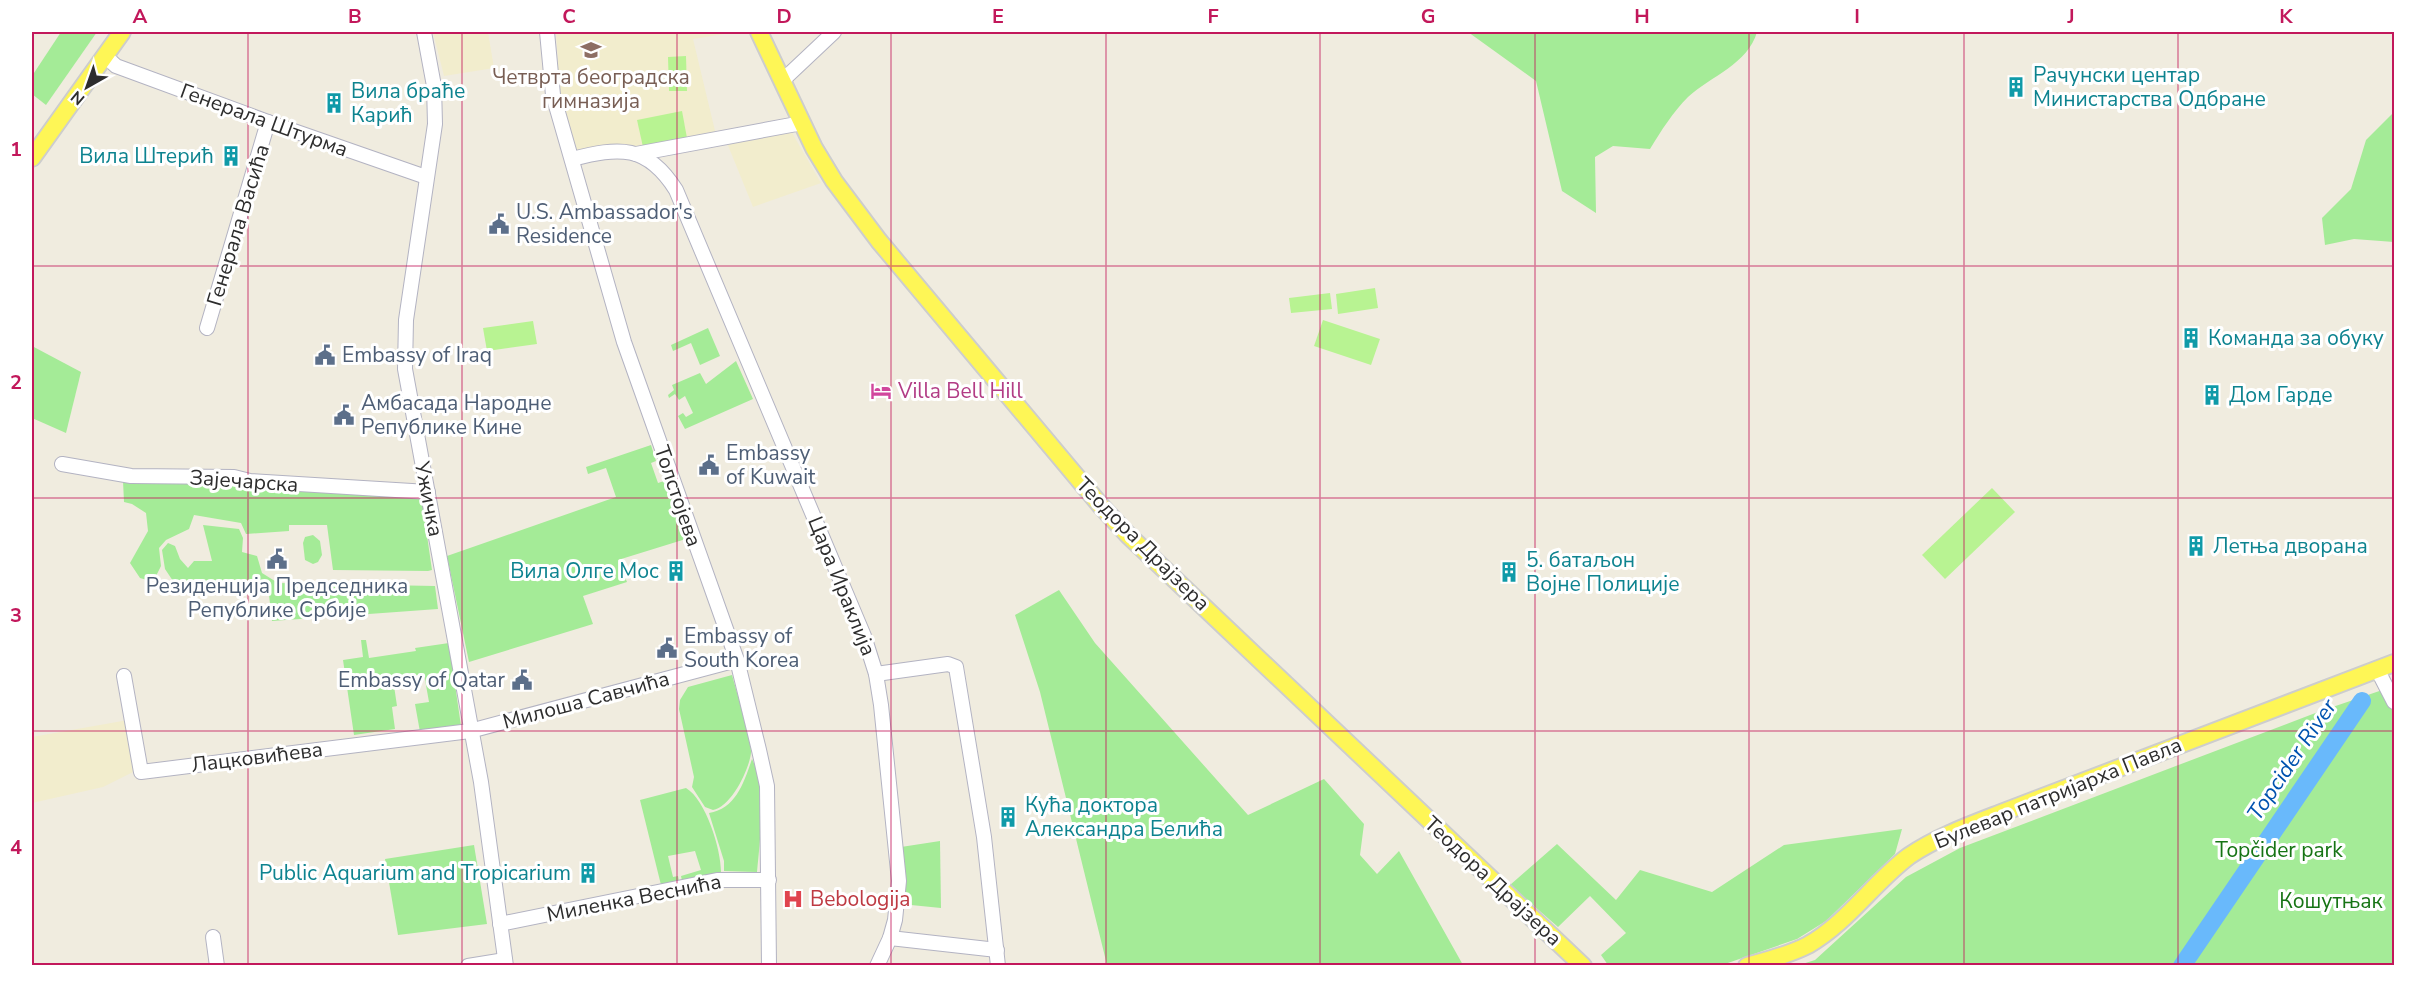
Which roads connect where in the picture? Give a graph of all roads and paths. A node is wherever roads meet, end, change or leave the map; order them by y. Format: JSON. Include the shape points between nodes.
{"nodes":[{"id":1,"x":122,"y":32,"type":"edge"},
{"id":2,"x":424,"y":32,"type":"edge"},
{"id":3,"x":547,"y":32,"type":"edge"},
{"id":4,"x":759,"y":32,"type":"edge"},
{"id":5,"x":834,"y":32,"type":"edge"},
{"id":6,"x":105,"y":56,"type":"junction"},
{"id":7,"x":782,"y":81,"type":"junction"},
{"id":8,"x":268,"y":123,"type":"junction"},
{"id":9,"x":802,"y":123,"type":"junction"},
{"id":10,"x":636,"y":154,"type":"junction"},
{"id":11,"x":32,"y":158,"type":"edge"},
{"id":12,"x":572,"y":159,"type":"junction"},
{"id":13,"x":426,"y":177,"type":"junction"},
{"id":14,"x":207,"y":328,"type":"dead end"},
{"id":15,"x":62,"y":464,"type":"dead end"},
{"id":16,"x":428,"y":492,"type":"junction"},
{"id":17,"x":737,"y":660,"type":"junction"},
{"id":18,"x":2394,"y":663,"type":"edge"},
{"id":19,"x":2377,"y":669,"type":"junction"},
{"id":20,"x":876,"y":674,"type":"junction"},
{"id":21,"x":124,"y":676,"type":"dead end"},
{"id":22,"x":2394,"y":702,"type":"edge"},
{"id":23,"x":470,"y":731,"type":"junction"},
{"id":24,"x":769,"y":880,"type":"junction"},
{"id":25,"x":500,"y":924,"type":"junction"},
{"id":26,"x":213,"y":937,"type":"dead end"},
{"id":27,"x":890,"y":938,"type":"junction"},
{"id":28,"x":997,"y":950,"type":"junction"},
{"id":29,"x":506,"y":963,"type":"edge"},
{"id":30,"x":217,"y":966,"type":"edge"},
{"id":31,"x":468,"y":966,"type":"edge"},
{"id":32,"x":769,"y":966,"type":"edge"},
{"id":33,"x":877,"y":966,"type":"edge"},
{"id":34,"x":998,"y":966,"type":"edge"},
{"id":35,"x":1583,"y":966,"type":"edge"},
{"id":36,"x":1747,"y":966,"type":"edge"}],
"edges":[{"from":1,"to":6,"type":"main road"},
{"from":2,"to":13,"type":"street","name":"Ужичка","via":[[436,111]]},
{"from":3,"to":12,"type":"street","name":"Толстојева","via":[[554,95]]},
{"from":4,"to":7,"type":"main road","name":"Теодора Драјзера"},
{"from":5,"to":7,"type":"street"},
{"from":6,"to":8,"type":"street","name":"Генерала Штурма","via":[[116,66]]},
{"from":6,"to":11,"type":"main road"},
{"from":7,"to":9,"type":"main road","name":"Теодора Драјзера"},
{"from":8,"to":13,"type":"street","name":"Генерала Штурма"},
{"from":8,"to":14,"type":"street","name":"Генерала Васића"},
{"from":9,"to":10,"type":"street"},
{"from":9,"to":35,"type":"main road","name":"Теодора Драјзера","via":[[824,166],[879,241],[1128,535]]},
{"from":10,"to":12,"type":"street","name":"Цара Ираклија","via":[[605,151]]},
{"from":10,"to":20,"type":"street","name":"Цара Ираклија","via":[[656,166],[676,190],[802,485]]},
{"from":12,"to":17,"type":"street","name":"Толстојева","via":[[624,342]]},
{"from":13,"to":16,"type":"street","name":"Ужичка","via":[[404,355]]},
{"from":15,"to":16,"type":"street","name":"Зајечарска","via":[[131,476],[234,477]]},
{"from":16,"to":23,"type":"street","name":"Ужичка"},
{"from":17,"to":23,"type":"street","name":"Милоша Савчића"},
{"from":17,"to":24,"type":"street","name":"Толстојева","via":[[767,786]]},
{"from":18,"to":19,"type":"main road","name":"Булевар патријарха Павла"},
{"from":19,"to":22,"type":"street"},
{"from":19,"to":36,"type":"main road","name":"Булевар патријарха Павла","via":[[1932,843],[1902,862],[1810,944]]},
{"from":20,"to":27,"type":"street","via":[[899,881]]},
{"from":20,"to":28,"type":"street","name":"Цара Ираклија","via":[[948,663],[956,667],[984,837]]},
{"from":21,"to":23,"type":"street","name":"Лацковићева","via":[[141,772]]},
{"from":23,"to":25,"type":"street","name":"Ужичка","via":[[481,782]]},
{"from":24,"to":25,"type":"street","name":"Миленка Веснића","via":[[717,880]]},
{"from":24,"to":32,"type":"street","name":"Толстојева"},
{"from":25,"to":29,"type":"street","name":"Ужичка"},
{"from":26,"to":30,"type":"street"},
{"from":27,"to":28,"type":"street"},
{"from":27,"to":33,"type":"street"},
{"from":28,"to":34,"type":"street","name":"Цара Ираклија"},
{"from":29,"to":31,"type":"street"}]}
